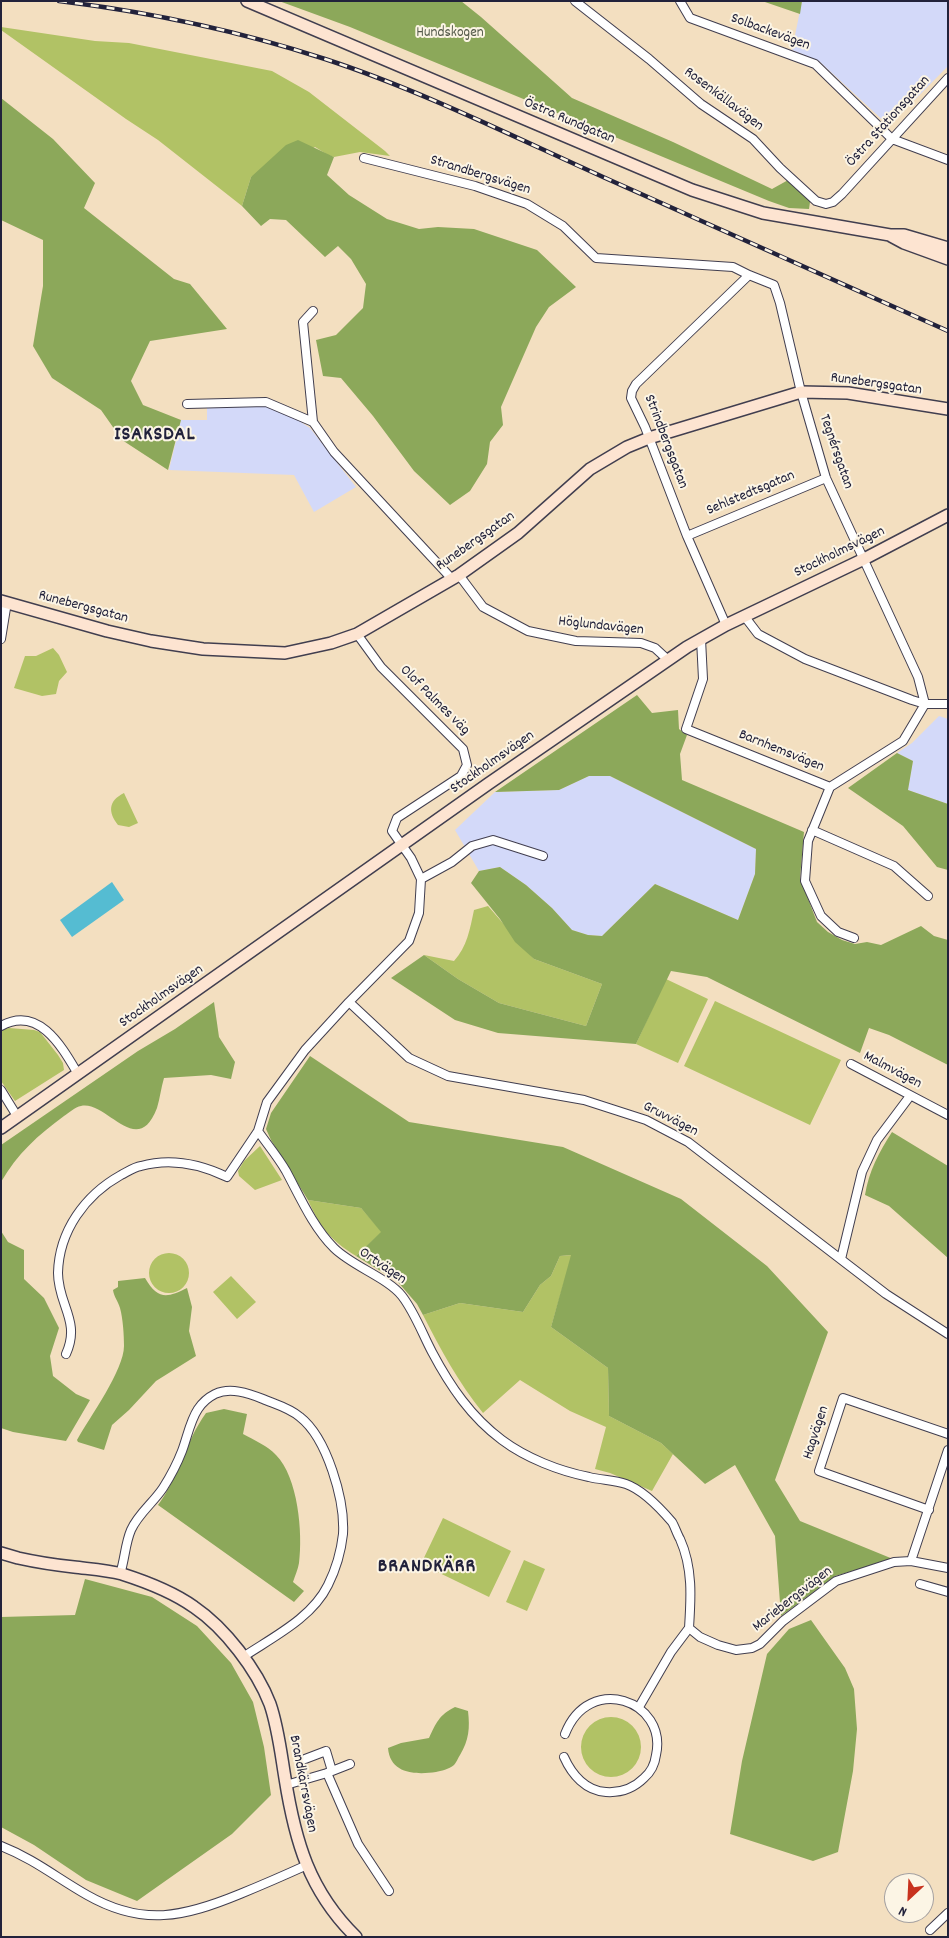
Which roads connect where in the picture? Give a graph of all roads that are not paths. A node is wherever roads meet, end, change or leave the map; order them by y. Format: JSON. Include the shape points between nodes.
{"nodes":[{"id":1,"x":247,"y":1,"type":"edge"},
{"id":2,"x":575,"y":1,"type":"edge"},
{"id":3,"x":680,"y":1,"type":"edge"},
{"id":4,"x":948,"y":78,"type":"edge"},
{"id":5,"x":892,"y":139,"type":"junction"},
{"id":6,"x":364,"y":158,"type":"dead end"},
{"id":7,"x":948,"y":160,"type":"edge"},
{"id":8,"x":850,"y":186,"type":"joint"},
{"id":9,"x":890,"y":235,"type":"junction"},
{"id":10,"x":948,"y":248,"type":"edge"},
{"id":11,"x":948,"y":259,"type":"edge"},
{"id":12,"x":749,"y":274,"type":"junction"},
{"id":13,"x":313,"y":311,"type":"dead end"},
{"id":14,"x":801,"y":392,"type":"junction"},
{"id":15,"x":188,"y":404,"type":"dead end"},
{"id":16,"x":948,"y":409,"type":"edge"},
{"id":17,"x":313,"y":422,"type":"junction"},
{"id":18,"x":649,"y":438,"type":"junction"},
{"id":19,"x":826,"y":478,"type":"junction"},
{"id":20,"x":948,"y":515,"type":"edge"},
{"id":21,"x":686,"y":536,"type":"junction"},
{"id":22,"x":864,"y":559,"type":"junction"},
{"id":23,"x":455,"y":577,"type":"junction"},
{"id":24,"x":4,"y":601,"type":"edge"},
{"id":25,"x":745,"y":617,"type":"junction"},
{"id":26,"x":726,"y":625,"type":"junction"},
{"id":27,"x":357,"y":634,"type":"junction"},
{"id":28,"x":1,"y":639,"type":"edge"},
{"id":29,"x":701,"y":639,"type":"junction"},
{"id":30,"x":668,"y":660,"type":"junction"},
{"id":31,"x":925,"y":704,"type":"junction"},
{"id":32,"x":948,"y":704,"type":"edge"},
{"id":33,"x":830,"y":787,"type":"junction"},
{"id":34,"x":812,"y":830,"type":"junction"},
{"id":35,"x":402,"y":846,"type":"junction"},
{"id":36,"x":543,"y":856,"type":"dead end"},
{"id":37,"x":421,"y":879,"type":"junction"},
{"id":38,"x":928,"y":896,"type":"dead end"},
{"id":39,"x":854,"y":938,"type":"dead end"},
{"id":40,"x":349,"y":1002,"type":"junction"},
{"id":41,"x":1,"y":1026,"type":"edge"},
{"id":42,"x":851,"y":1064,"type":"dead end"},
{"id":43,"x":78,"y":1074,"type":"junction"},
{"id":44,"x":1,"y":1090,"type":"edge"},
{"id":45,"x":910,"y":1096,"type":"junction"},
{"id":46,"x":948,"y":1115,"type":"edge"},
{"id":47,"x":16,"y":1116,"type":"junction"},
{"id":48,"x":1,"y":1128,"type":"edge"},
{"id":49,"x":258,"y":1131,"type":"junction"},
{"id":50,"x":841,"y":1259,"type":"junction"},
{"id":51,"x":948,"y":1334,"type":"edge"},
{"id":52,"x":66,"y":1354,"type":"dead end"},
{"id":53,"x":948,"y":1434,"type":"edge"},
{"id":54,"x":948,"y":1450,"type":"edge"},
{"id":55,"x":928,"y":1510,"type":"junction"},
{"id":56,"x":1,"y":1553,"type":"edge"},
{"id":57,"x":911,"y":1561,"type":"junction"},
{"id":58,"x":948,"y":1568,"type":"edge"},
{"id":59,"x":120,"y":1574,"type":"junction"},
{"id":60,"x":920,"y":1584,"type":"dead end"},
{"id":61,"x":948,"y":1592,"type":"edge"},
{"id":62,"x":689,"y":1628,"type":"junction"},
{"id":63,"x":243,"y":1657,"type":"junction"},
{"id":64,"x":639,"y":1707,"type":"junction"},
{"id":65,"x":565,"y":1734,"type":"dead end"},
{"id":66,"x":564,"y":1757,"type":"dead end"},
{"id":67,"x":305,"y":1759,"type":"dead end"},
{"id":68,"x":350,"y":1764,"type":"dead end"},
{"id":69,"x":330,"y":1772,"type":"junction"},
{"id":70,"x":286,"y":1785,"type":"junction"},
{"id":71,"x":1,"y":1846,"type":"edge"},
{"id":72,"x":307,"y":1865,"type":"junction"},
{"id":73,"x":389,"y":1891,"type":"dead end"},
{"id":74,"x":948,"y":1913,"type":"edge"},
{"id":75,"x":930,"y":1930,"type":"dead end"},
{"id":76,"x":356,"y":1937,"type":"edge"}],
"edges":[{"from":1,"to":9,"type":"street","name":"Östra Rundgatan","via":[[692,190],[764,213]]},
{"from":2,"to":8,"type":"street","name":"Rosenkällavägen","via":[[701,104],[753,139],[816,201],[834,202]]},
{"from":3,"to":5,"type":"street","name":"Solbackevägen","via":[[690,18],[815,64]]},
{"from":4,"to":5,"type":"street","name":"Östra Stationsgatan"},
{"from":5,"to":7,"type":"street"},
{"from":5,"to":8,"type":"street","name":"Östra Stationsgatan"},
{"from":6,"to":12,"type":"street","name":"Strandbergsvägen","via":[[475,186],[527,204],[563,226],[596,258],[733,267]]},
{"from":9,"to":10,"type":"street","name":"Östra Rundgatan","via":[[904,235]]},
{"from":9,"to":11,"type":"street","name":"Östra Rundgatan"},
{"from":12,"to":14,"type":"street","name":"Tegnérsgatan","via":[[774,285]]},
{"from":12,"to":18,"type":"street","name":"Strindbergsgatan","via":[[634,387],[631,398]]},
{"from":13,"to":17,"type":"street","name":"Höglundavägen","via":[[303,322]]},
{"from":14,"to":16,"type":"street","name":"Runebergsgatan","via":[[848,393]]},
{"from":14,"to":18,"type":"street","name":"Runebergsgatan"},
{"from":14,"to":19,"type":"street","name":"Tegnérsgatan"},
{"from":15,"to":17,"type":"street","name":"Höglundavägen","via":[[266,402]]},
{"from":17,"to":23,"type":"street","name":"Höglundavägen","via":[[334,452]]},
{"from":18,"to":21,"type":"street","name":"Strindbergsgatan"},
{"from":18,"to":23,"type":"street","name":"Runebergsgatan","via":[[590,469],[518,533]]},
{"from":19,"to":21,"type":"street","name":"Sehlstedtsgatan"},
{"from":19,"to":22,"type":"street","name":"Tegnérsgatan"},
{"from":20,"to":22,"type":"street","name":"Stockholmsvägen"},
{"from":21,"to":26,"type":"street","name":"Strindbergsgatan"},
{"from":22,"to":25,"type":"street","name":"Stockholmsvägen"},
{"from":22,"to":31,"type":"street","name":"Tegnérsgatan","via":[[918,677]]},
{"from":23,"to":27,"type":"street","name":"Runebergsgatan"},
{"from":23,"to":30,"type":"street","name":"Höglundavägen","via":[[483,607],[528,630],[576,641],[641,643],[655,648]]},
{"from":24,"to":27,"type":"street","name":"Runebergsgatan","via":[[107,631],[203,649],[285,653]]},
{"from":24,"to":28,"type":"street","name":"Runebergsgatan"},
{"from":25,"to":26,"type":"street","name":"Stockholmsvägen"},
{"from":25,"to":31,"type":"street","via":[[758,634],[806,658]]},
{"from":26,"to":29,"type":"street","name":"Stockholmsvägen"},
{"from":27,"to":35,"type":"street","name":"Olof Palmes väg","via":[[381,667],[463,749],[467,765],[461,776],[397,818],[392,831]]},
{"from":29,"to":30,"type":"street","name":"Stockholmsvägen"},
{"from":29,"to":33,"type":"street","name":"Barnhemsvägen","via":[[703,679],[686,729]]},
{"from":30,"to":35,"type":"street","name":"Stockholmsvägen"},
{"from":31,"to":32,"type":"street"},
{"from":31,"to":33,"type":"street","name":"Barnhemsvägen","via":[[903,741]]},
{"from":33,"to":34,"type":"street"},
{"from":34,"to":38,"type":"street","via":[[894,866]]},
{"from":34,"to":39,"type":"street","via":[[808,841],[806,881],[820,916],[838,932]]},
{"from":35,"to":37,"type":"street","via":[[412,858]]},
{"from":35,"to":43,"type":"street","name":"Stockholmsvägen"},
{"from":36,"to":37,"type":"street","via":[[494,840],[472,846],[452,862]]},
{"from":37,"to":40,"type":"street","via":[[419,912],[409,941]]},
{"from":40,"to":49,"type":"street","via":[[278,1085],[267,1102]]},
{"from":40,"to":50,"type":"street","name":"Gruvvägen","via":[[409,1058],[448,1076],[584,1100],[646,1120],[688,1142]]},
{"from":41,"to":43,"type":"street","via":[[22,1021],[38,1023],[54,1038]]},
{"from":42,"to":45,"type":"street","name":"Malmvägen"},
{"from":43,"to":47,"type":"street","name":"Stockholmsvägen"},
{"from":44,"to":47,"type":"street"},
{"from":45,"to":46,"type":"street","name":"Malmvägen"},
{"from":45,"to":50,"type":"street","via":[[877,1140],[862,1172]]},
{"from":47,"to":48,"type":"street","name":"Stockholmsvägen"},
{"from":49,"to":52,"type":"street","via":[[227,1177],[203,1167],[184,1164],[140,1166],[113,1180],[88,1200],[70,1226],[59,1259],[60,1290],[72,1325],[72,1338]]},
{"from":49,"to":62,"type":"street","name":"Ortvägen","via":[[333,1247],[348,1261],[400,1294],[448,1379],[473,1414],[518,1450],[588,1477],[627,1484],[648,1498],[673,1524],[685,1550],[690,1572]]},
{"from":50,"to":51,"type":"street","name":"Gruvvägen","via":[[886,1294]]},
{"from":53,"to":55,"type":"street","name":"Hagvägen","via":[[843,1398],[819,1471]]},
{"from":54,"to":55,"type":"street"},
{"from":55,"to":57,"type":"street"},
{"from":56,"to":59,"type":"street","name":"Brandkärrsvägen"},
{"from":57,"to":58,"type":"street","name":"Mariebergsvägen"},
{"from":57,"to":62,"type":"street","name":"Mariebergsvägen","via":[[894,1562],[836,1581],[752,1648],[736,1650],[718,1645]]},
{"from":59,"to":63,"type":"street","name":"Brandkärrsvägen","via":[[161,1588],[196,1607]]},
{"from":59,"to":63,"type":"street","via":[[131,1530],[164,1487],[198,1409],[206,1401],[227,1391],[246,1393],[300,1416],[325,1450],[334,1478],[343,1532],[340,1553],[328,1585],[310,1610]]},
{"from":60,"to":61,"type":"street"},
{"from":62,"to":64,"type":"street"},
{"from":63,"to":70,"type":"street","name":"Brandkärrsvägen","via":[[270,1705]]},
{"from":64,"to":65,"type":"street","via":[[625,1700],[609,1698],[594,1701],[580,1709]]},
{"from":64,"to":66,"type":"street","via":[[650,1718],[658,1748],[655,1763],[635,1786],[620,1792],[590,1788],[577,1779]]},
{"from":67,"to":69,"type":"street","via":[[326,1751]]},
{"from":68,"to":69,"type":"street"},
{"from":69,"to":70,"type":"street"},
{"from":69,"to":73,"type":"street","via":[[358,1844]]},
{"from":70,"to":72,"type":"street","name":"Brandkärrsvägen","via":[[293,1824]]},
{"from":71,"to":72,"type":"street","via":[[24,1855],[109,1907],[144,1915],[165,1916],[210,1907]]},
{"from":72,"to":76,"type":"street","name":"Brandkärrsvägen","via":[[316,1885]]},
{"from":74,"to":75,"type":"street"}]}
